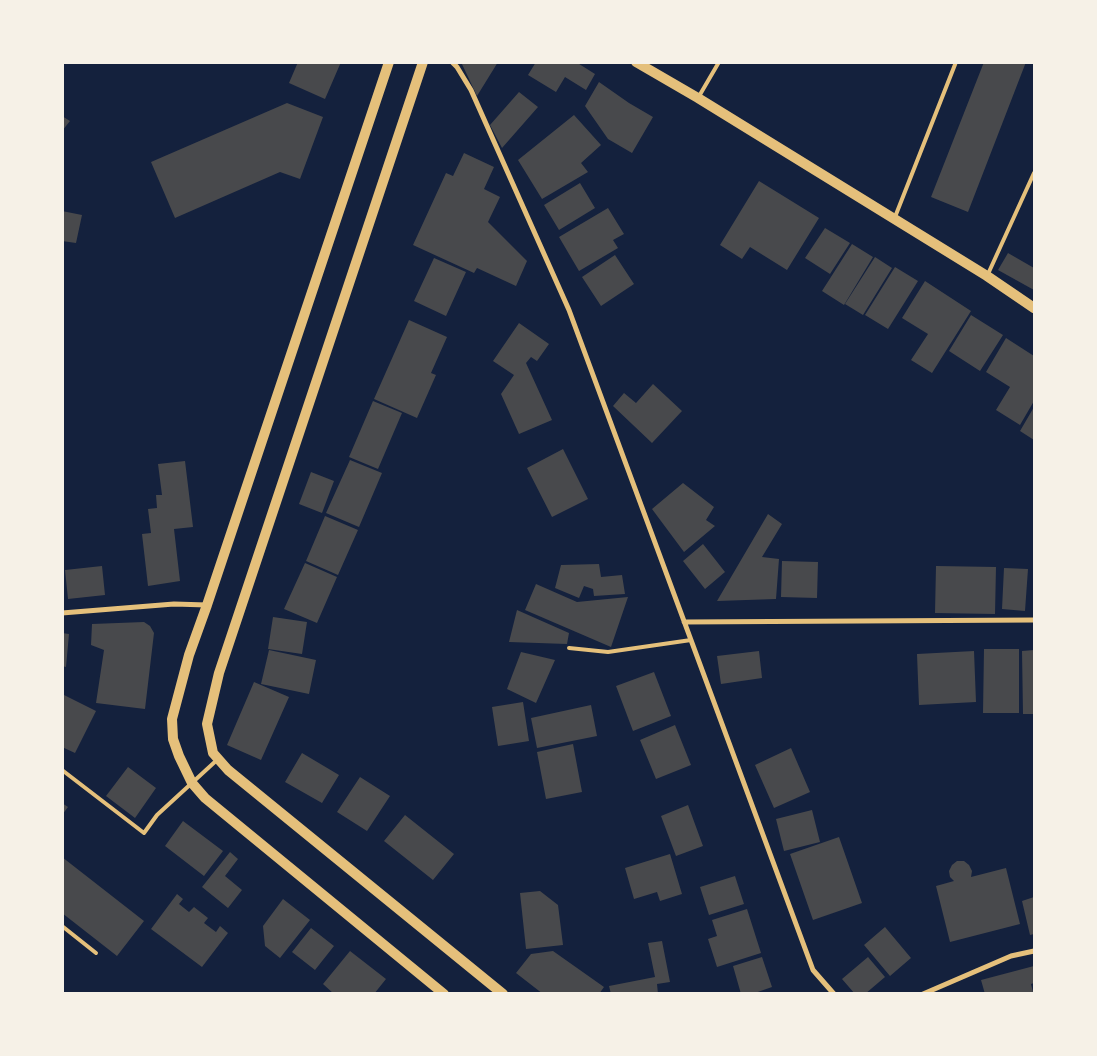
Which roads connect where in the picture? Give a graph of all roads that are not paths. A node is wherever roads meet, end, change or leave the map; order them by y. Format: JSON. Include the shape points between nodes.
{"nodes":[{"id":1,"x":389,"y":62,"type":"edge"},
{"id":2,"x":423,"y":62,"type":"edge"},
{"id":3,"x":452,"y":62,"type":"edge"},
{"id":4,"x":636,"y":62,"type":"edge"},
{"id":5,"x":719,"y":62,"type":"edge"},
{"id":6,"x":956,"y":62,"type":"edge"},
{"id":7,"x":698,"y":98,"type":"junction"},
{"id":8,"x":1034,"y":173,"type":"edge"},
{"id":9,"x":894,"y":219,"type":"junction"},
{"id":10,"x":987,"y":276,"type":"junction"},
{"id":11,"x":1034,"y":308,"type":"edge"},
{"id":12,"x":207,"y":605,"type":"junction"},
{"id":13,"x":62,"y":613,"type":"edge"},
{"id":14,"x":1034,"y":620,"type":"edge"},
{"id":15,"x":684,"y":622,"type":"junction"},
{"id":16,"x":691,"y":640,"type":"junction"},
{"id":17,"x":569,"y":648,"type":"dead end"},
{"id":18,"x":218,"y":759,"type":"junction"},
{"id":19,"x":62,"y":770,"type":"edge"},
{"id":20,"x":192,"y":784,"type":"junction"},
{"id":21,"x":62,"y":926,"type":"edge"},
{"id":22,"x":1034,"y":951,"type":"edge"},
{"id":23,"x":96,"y":953,"type":"dead end"},
{"id":24,"x":500,"y":993,"type":"edge"},
{"id":25,"x":444,"y":994,"type":"edge"},
{"id":26,"x":834,"y":994,"type":"edge"},
{"id":27,"x":923,"y":994,"type":"edge"}],
"edges":[{"from":1,"to":12,"type":"main road"},
{"from":2,"to":18,"type":"main road","via":[[219,673],[207,724],[213,754]]},
{"from":3,"to":15,"type":"street","via":[[471,90],[569,310]]},
{"from":4,"to":7,"type":"main road"},
{"from":5,"to":7,"type":"lane"},
{"from":6,"to":9,"type":"lane"},
{"from":7,"to":9,"type":"main road"},
{"from":8,"to":10,"type":"lane"},
{"from":9,"to":10,"type":"main road"},
{"from":10,"to":11,"type":"main road"},
{"from":12,"to":13,"type":"street","via":[[174,604]]},
{"from":12,"to":20,"type":"main road","via":[[189,655],[172,719],[173,739]]},
{"from":14,"to":15,"type":"street"},
{"from":15,"to":16,"type":"street"},
{"from":16,"to":17,"type":"lane","via":[[608,652]]},
{"from":16,"to":26,"type":"street","via":[[813,970]]},
{"from":18,"to":20,"type":"lane"},
{"from":18,"to":24,"type":"main road"},
{"from":19,"to":20,"type":"lane","via":[[144,833],[157,815]]},
{"from":20,"to":25,"type":"main road"},
{"from":21,"to":23,"type":"lane"},
{"from":22,"to":27,"type":"street","via":[[1011,956]]}]}
